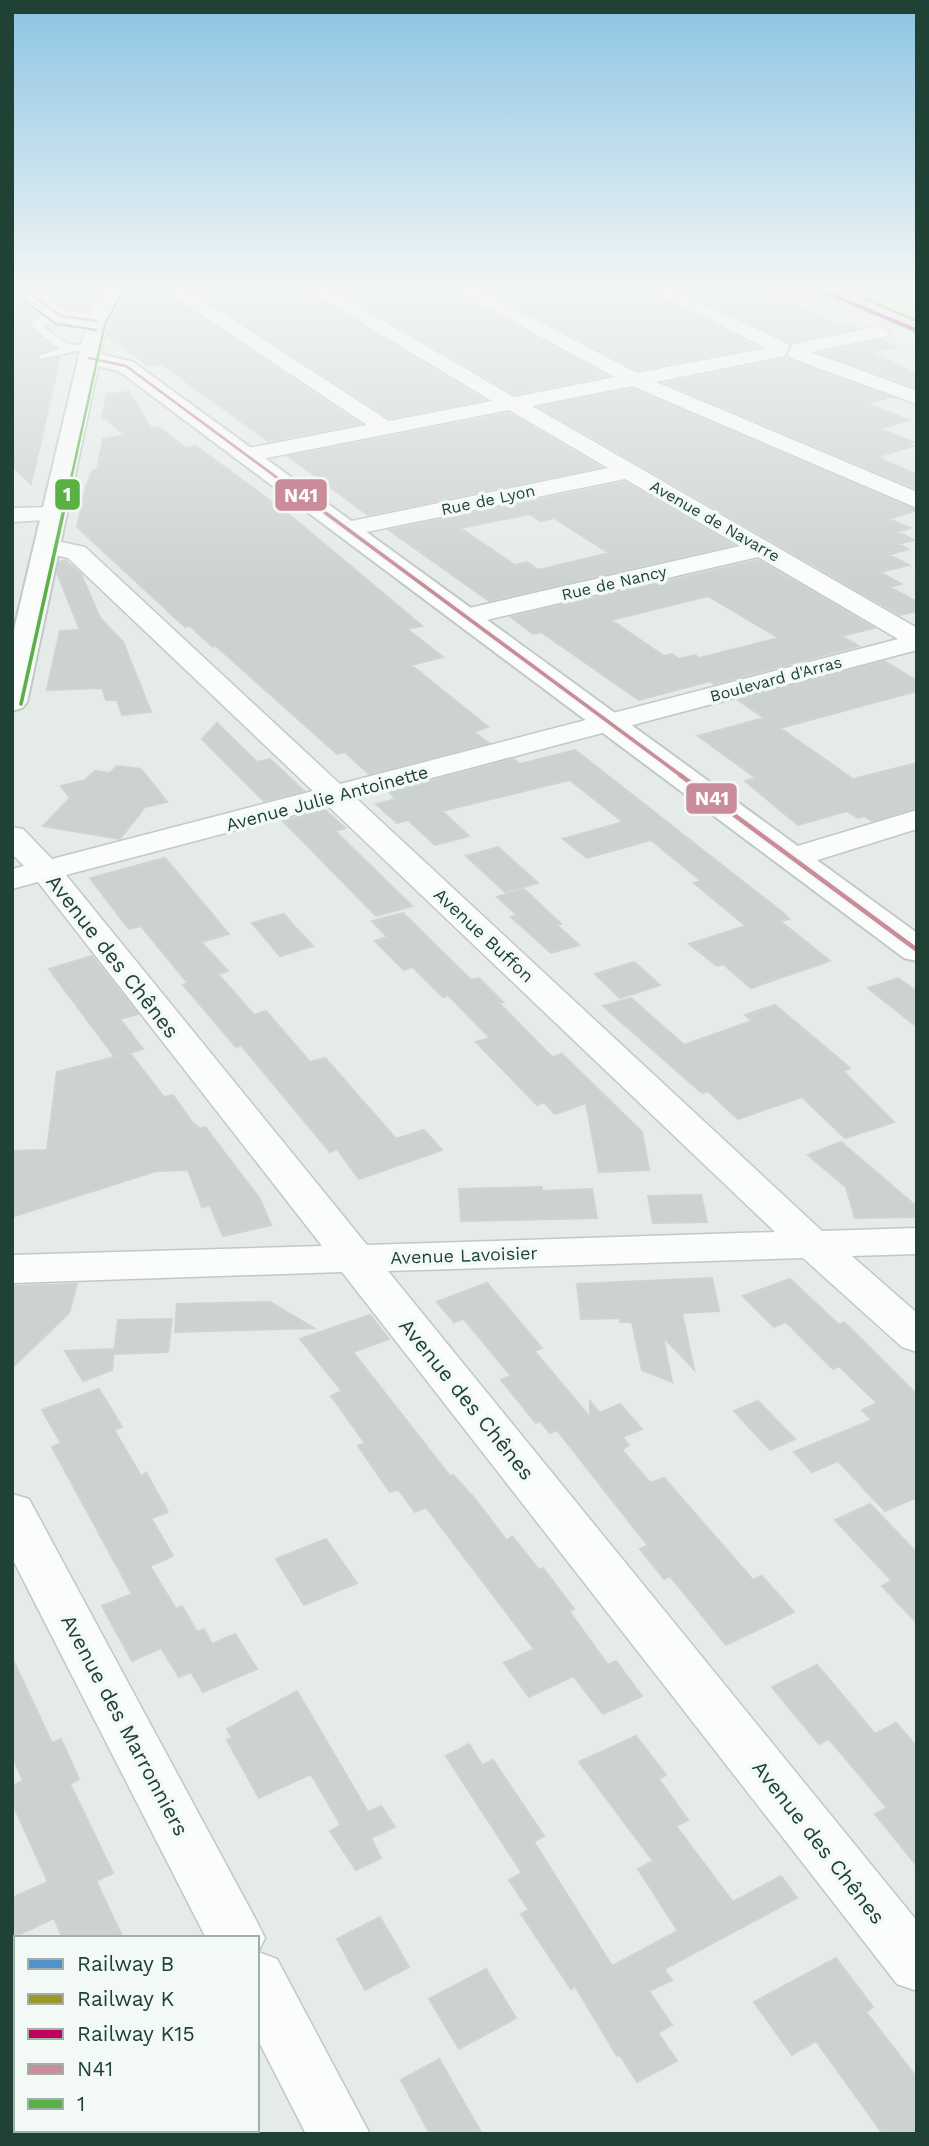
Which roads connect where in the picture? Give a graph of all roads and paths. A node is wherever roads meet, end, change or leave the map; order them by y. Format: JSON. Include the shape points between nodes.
{"nodes":[{"id":1,"x":78,"y":385,"type":"edge"},
{"id":2,"x":152,"y":385,"type":"edge"},
{"id":3,"x":320,"y":385,"type":"edge"},
{"id":4,"x":480,"y":385,"type":"edge"},
{"id":5,"x":607,"y":385,"type":"edge"},
{"id":6,"x":647,"y":385,"type":"edge"},
{"id":7,"x":882,"y":385,"type":"edge"},
{"id":8,"x":917,"y":398,"type":"edge"},
{"id":9,"x":511,"y":403,"type":"junction"},
{"id":10,"x":386,"y":428,"type":"junction"},
{"id":11,"x":246,"y":455,"type":"junction"},
{"id":12,"x":629,"y":471,"type":"junction"},
{"id":13,"x":917,"y":502,"type":"edge"},
{"id":14,"x":55,"y":514,"type":"junction"},
{"id":15,"x":12,"y":515,"type":"edge"},
{"id":16,"x":346,"y":529,"type":"junction"},
{"id":17,"x":47,"y":546,"type":"junction"},
{"id":18,"x":763,"y":548,"type":"junction"},
{"id":19,"x":465,"y":617,"type":"junction"},
{"id":20,"x":914,"y":640,"type":"edge"},
{"id":21,"x":12,"y":702,"type":"edge"},
{"id":22,"x":642,"y":714,"type":"joint"},
{"id":23,"x":608,"y":723,"type":"junction"},
{"id":24,"x":335,"y":796,"type":"junction"},
{"id":25,"x":917,"y":819,"type":"edge"},
{"id":26,"x":12,"y":836,"type":"edge"},
{"id":27,"x":792,"y":858,"type":"junction"},
{"id":28,"x":29,"y":876,"type":"edge"},
{"id":29,"x":917,"y":950,"type":"edge"},
{"id":30,"x":917,"y":1241,"type":"edge"},
{"id":31,"x":813,"y":1244,"type":"junction"},
{"id":32,"x":353,"y":1258,"type":"junction"},
{"id":33,"x":12,"y":1269,"type":"edge"},
{"id":34,"x":917,"y":1337,"type":"edge"},
{"id":35,"x":12,"y":1512,"type":"edge"},
{"id":36,"x":235,"y":1936,"type":"edge"},
{"id":37,"x":917,"y":1965,"type":"edge"},
{"id":38,"x":259,"y":1982,"type":"edge"},
{"id":39,"x":339,"y":2134,"type":"edge"}],
"edges":[{"from":1,"to":14,"type":"street"},
{"from":2,"to":11,"type":"street"},
{"from":3,"to":10,"type":"street"},
{"from":4,"to":9,"type":"street","name":"Avenue de Navarre"},
{"from":5,"to":9,"type":"street"},
{"from":6,"to":13,"type":"street"},
{"from":7,"to":8,"type":"street"},
{"from":9,"to":10,"type":"street"},
{"from":9,"to":12,"type":"street","name":"Avenue de Navarre"},
{"from":10,"to":11,"type":"street"},
{"from":11,"to":16,"type":"street"},
{"from":12,"to":16,"type":"street","name":"Rue de Lyon"},
{"from":12,"to":18,"type":"street","name":"Avenue de Navarre"},
{"from":14,"to":15,"type":"street"},
{"from":14,"to":17,"type":"street"},
{"from":16,"to":19,"type":"street"},
{"from":17,"to":21,"type":"street"},
{"from":17,"to":24,"type":"street","name":"Avenue Buffon","via":[[76,552]]},
{"from":18,"to":19,"type":"street","name":"Rue de Nancy"},
{"from":18,"to":20,"type":"street","name":"Avenue de Navarre"},
{"from":19,"to":23,"type":"street"},
{"from":20,"to":22,"type":"street","name":"Boulevard d'Arras"},
{"from":22,"to":23,"type":"street","name":"Avenue Julie Antoinette"},
{"from":23,"to":24,"type":"street","name":"Avenue Julie Antoinette"},
{"from":23,"to":27,"type":"street"},
{"from":24,"to":28,"type":"street","name":"Avenue Julie Antoinette"},
{"from":24,"to":31,"type":"street","name":"Avenue Buffon"},
{"from":25,"to":27,"type":"street"},
{"from":26,"to":28,"type":"street","name":"Avenue des Chênes"},
{"from":27,"to":29,"type":"street"},
{"from":28,"to":32,"type":"street","name":"Avenue des Chênes"},
{"from":30,"to":31,"type":"street","name":"Avenue Lavoisier"},
{"from":31,"to":32,"type":"street","name":"Avenue Lavoisier"},
{"from":31,"to":34,"type":"street","name":"Avenue Buffon"},
{"from":32,"to":33,"type":"street","name":"Avenue Lavoisier"},
{"from":32,"to":37,"type":"street","name":"Avenue des Chênes"},
{"from":35,"to":36,"type":"street","name":"Avenue des Marronniers"},
{"from":38,"to":39,"type":"street"}]}
